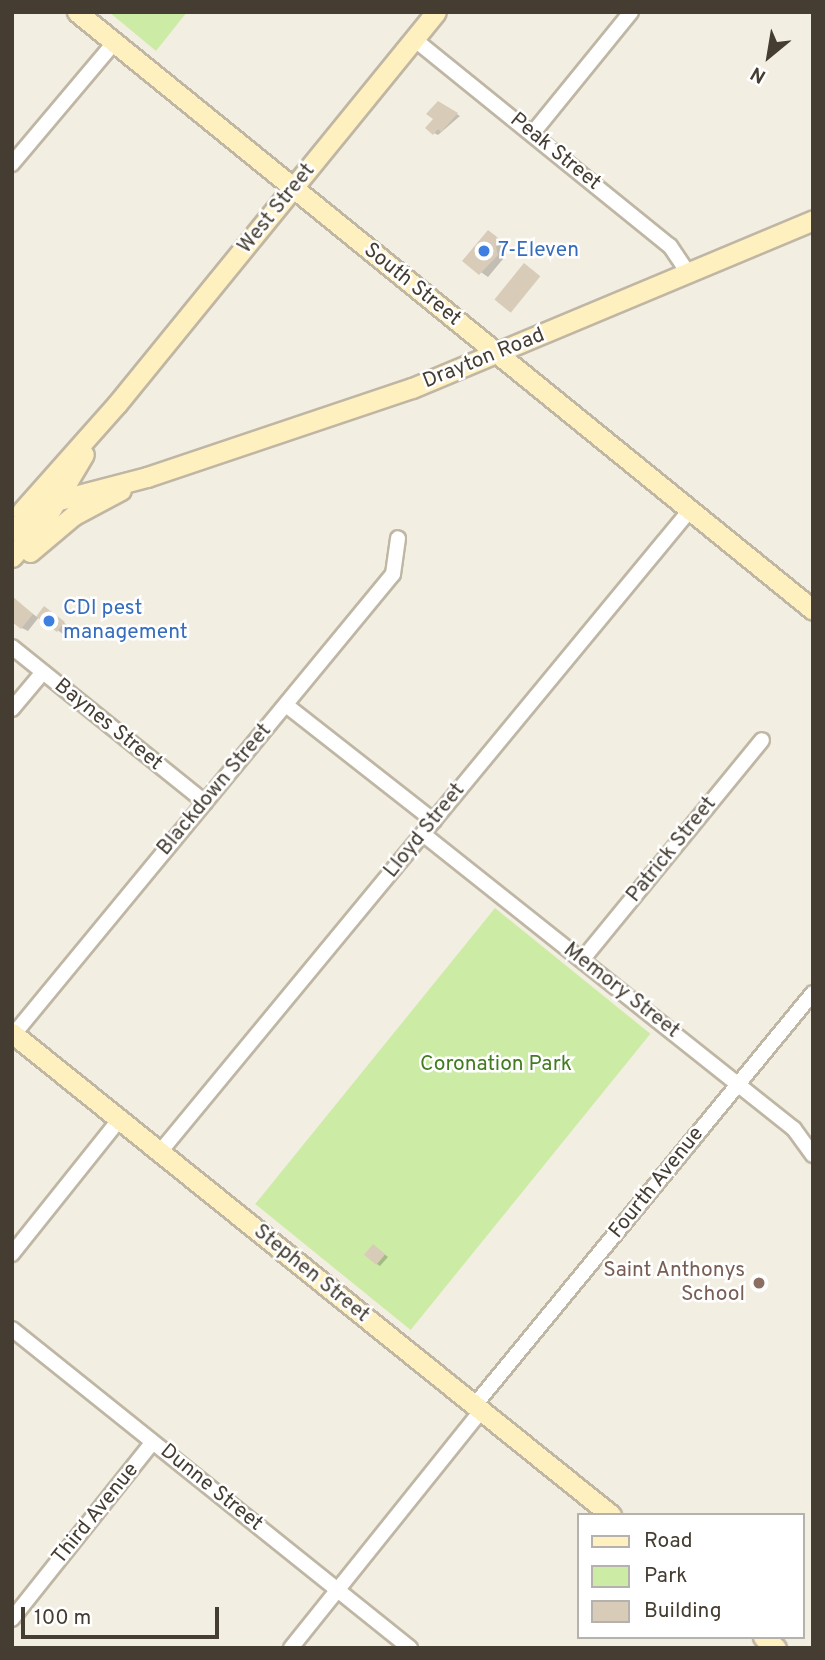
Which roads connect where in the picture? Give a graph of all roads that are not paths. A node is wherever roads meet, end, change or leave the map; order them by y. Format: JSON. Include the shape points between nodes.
{"nodes":[{"id":1,"x":77,"y":12,"type":"edge"},
{"id":2,"x":436,"y":12,"type":"edge"},
{"id":3,"x":631,"y":12,"type":"edge"},
{"id":4,"x":414,"y":39,"type":"junction"},
{"id":5,"x":114,"y":43,"type":"junction"},
{"id":6,"x":532,"y":134,"type":"junction"},
{"id":7,"x":12,"y":164,"type":"edge"},
{"id":8,"x":294,"y":189,"type":"junction"},
{"id":9,"x":813,"y":220,"type":"edge"},
{"id":10,"x":688,"y":273,"type":"junction"},
{"id":11,"x":496,"y":355,"type":"junction"},
{"id":12,"x":117,"y":404,"type":"junction"},
{"id":13,"x":147,"y":477,"type":"junction"},
{"id":14,"x":57,"y":500,"type":"junction"},
{"id":15,"x":690,"y":510,"type":"junction"},
{"id":16,"x":12,"y":523,"type":"edge"},
{"id":17,"x":12,"y":531,"type":"edge"},
{"id":18,"x":398,"y":538,"type":"dead end"},
{"id":19,"x":12,"y":557,"type":"edge"},
{"id":20,"x":12,"y":563,"type":"edge"},
{"id":21,"x":813,"y":610,"type":"edge"},
{"id":22,"x":12,"y":647,"type":"edge"},
{"id":23,"x":43,"y":673,"type":"junction"},
{"id":24,"x":286,"y":705,"type":"junction"},
{"id":25,"x":12,"y":709,"type":"edge"},
{"id":26,"x":762,"y":740,"type":"dead end"},
{"id":27,"x":205,"y":802,"type":"junction"},
{"id":28,"x":433,"y":821,"type":"junction"},
{"id":29,"x":423,"y":834,"type":"junction"},
{"id":30,"x":582,"y":960,"type":"junction"},
{"id":31,"x":813,"y":993,"type":"edge"},
{"id":32,"x":13,"y":1034,"type":"edge"},
{"id":33,"x":738,"y":1084,"type":"junction"},
{"id":34,"x":119,"y":1120,"type":"junction"},
{"id":35,"x":160,"y":1152,"type":"junction"},
{"id":36,"x":813,"y":1155,"type":"edge"},
{"id":37,"x":12,"y":1254,"type":"edge"},
{"id":38,"x":12,"y":1329,"type":"edge"},
{"id":39,"x":478,"y":1408,"type":"junction"},
{"id":40,"x":153,"y":1442,"type":"junction"},
{"id":41,"x":609,"y":1513,"type":"edge"},
{"id":42,"x":338,"y":1590,"type":"junction"},
{"id":43,"x":12,"y":1619,"type":"edge"},
{"id":44,"x":291,"y":1648,"type":"edge"},
{"id":45,"x":410,"y":1648,"type":"edge"}],
"edges":[{"from":1,"to":5,"type":"main road","name":"South Street"},
{"from":2,"to":4,"type":"main road","name":"West Street"},
{"from":3,"to":6,"type":"street"},
{"from":4,"to":6,"type":"street","name":"Peak Street"},
{"from":4,"to":8,"type":"main road","name":"West Street"},
{"from":5,"to":7,"type":"street"},
{"from":5,"to":8,"type":"main road","name":"South Street"},
{"from":6,"to":10,"type":"street","name":"Peak Street","via":[[670,246]]},
{"from":8,"to":11,"type":"main road","name":"South Street"},
{"from":8,"to":12,"type":"main road","name":"West Street"},
{"from":9,"to":10,"type":"main road","name":"Drayton Road"},
{"from":10,"to":11,"type":"main road","name":"Drayton Road"},
{"from":11,"to":13,"type":"main road","name":"Drayton Road"},
{"from":11,"to":15,"type":"main road","name":"South Street"},
{"from":12,"to":14,"type":"main road"},
{"from":12,"to":16,"type":"main road"},
{"from":13,"to":14,"type":"main road"},
{"from":13,"to":20,"type":"main road","via":[[74,515]]},
{"from":14,"to":17,"type":"main road","via":[[40,505]]},
{"from":14,"to":19,"type":"main road"},
{"from":15,"to":21,"type":"main road","name":"South Street"},
{"from":15,"to":28,"type":"street","name":"Lloyd Street"},
{"from":18,"to":24,"type":"street","name":"Blackdown Street","via":[[393,573]]},
{"from":22,"to":23,"type":"street","name":"Baynes Street"},
{"from":23,"to":25,"type":"street"},
{"from":23,"to":27,"type":"street","name":"Baynes Street"},
{"from":24,"to":27,"type":"street","name":"Blackdown Street"},
{"from":24,"to":28,"type":"street"},
{"from":26,"to":30,"type":"street","name":"Patrick Street"},
{"from":27,"to":32,"type":"street","name":"Blackdown Street"},
{"from":28,"to":29,"type":"street","name":"Lloyd Street"},
{"from":29,"to":30,"type":"street","name":"Memory Street"},
{"from":29,"to":35,"type":"street","name":"Lloyd Street"},
{"from":30,"to":33,"type":"street","name":"Memory Street"},
{"from":31,"to":33,"type":"street","name":"Fourth Avenue"},
{"from":32,"to":34,"type":"main road","name":"Stephen Street"},
{"from":33,"to":36,"type":"street","name":"Memory Street","via":[[794,1129]]},
{"from":33,"to":39,"type":"street","name":"Fourth Avenue"},
{"from":34,"to":35,"type":"main road","name":"Stephen Street"},
{"from":34,"to":37,"type":"street"},
{"from":35,"to":39,"type":"main road","name":"Stephen Street"},
{"from":38,"to":40,"type":"street","name":"Dunne Street"},
{"from":39,"to":41,"type":"main road","name":"Stephen Street"},
{"from":39,"to":42,"type":"street","name":"Fourth Avenue"},
{"from":40,"to":42,"type":"street","name":"Dunne Street"},
{"from":40,"to":43,"type":"street","name":"Third Avenue"},
{"from":42,"to":44,"type":"street","name":"Fourth Avenue"},
{"from":42,"to":45,"type":"street","name":"Dunne Street"}]}
